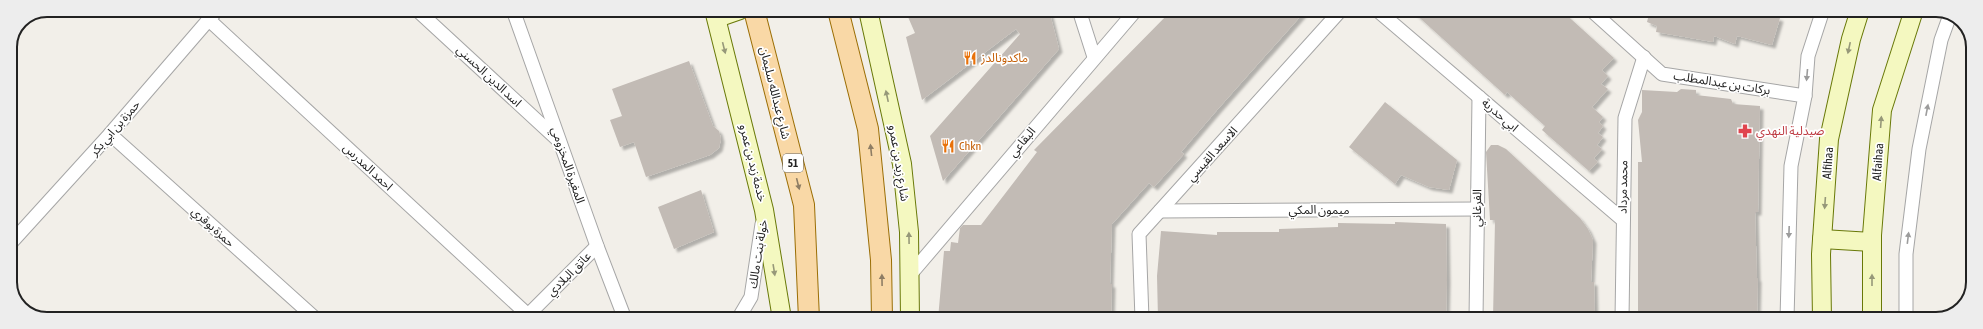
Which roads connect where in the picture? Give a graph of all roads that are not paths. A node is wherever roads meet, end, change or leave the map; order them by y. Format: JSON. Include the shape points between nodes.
{"nodes":[{"id":1,"x":211,"y":17,"type":"edge"},
{"id":2,"x":215,"y":17,"type":"edge"},
{"id":3,"x":426,"y":17,"type":"edge"},
{"id":4,"x":515,"y":17,"type":"edge"},
{"id":5,"x":717,"y":17,"type":"edge"},
{"id":6,"x":756,"y":17,"type":"edge"},
{"id":7,"x":840,"y":17,"type":"edge"},
{"id":8,"x":870,"y":17,"type":"edge"},
{"id":9,"x":1081,"y":17,"type":"edge"},
{"id":10,"x":1130,"y":17,"type":"edge"},
{"id":11,"x":1335,"y":17,"type":"edge"},
{"id":12,"x":1385,"y":17,"type":"edge"},
{"id":13,"x":1599,"y":17,"type":"edge"},
{"id":14,"x":1821,"y":17,"type":"edge"},
{"id":15,"x":1858,"y":17,"type":"edge"},
{"id":16,"x":1912,"y":17,"type":"edge"},
{"id":17,"x":1948,"y":19,"type":"edge"},
{"id":18,"x":1094,"y":57,"type":"junction"},
{"id":19,"x":1644,"y":58,"type":"junction"},
{"id":20,"x":1805,"y":96,"type":"junction"},
{"id":21,"x":1478,"y":97,"type":"junction"},
{"id":22,"x":110,"y":134,"type":"junction"},
{"id":23,"x":560,"y":141,"type":"junction"},
{"id":24,"x":1477,"y":209,"type":"junction"},
{"id":25,"x":764,"y":210,"type":"junction"},
{"id":26,"x":1160,"y":211,"type":"junction"},
{"id":27,"x":1623,"y":220,"type":"junction"},
{"id":28,"x":17,"y":236,"type":"edge"},
{"id":29,"x":1822,"y":239,"type":"junction"},
{"id":30,"x":1872,"y":242,"type":"junction"},
{"id":31,"x":597,"y":246,"type":"junction"},
{"id":32,"x":909,"y":276,"type":"junction"},
{"id":33,"x":308,"y":312,"type":"edge"},
{"id":34,"x":521,"y":312,"type":"edge"},
{"id":35,"x":531,"y":312,"type":"edge"},
{"id":36,"x":622,"y":312,"type":"edge"},
{"id":37,"x":742,"y":312,"type":"edge"},
{"id":38,"x":781,"y":312,"type":"edge"},
{"id":39,"x":809,"y":312,"type":"edge"},
{"id":40,"x":882,"y":312,"type":"edge"},
{"id":41,"x":910,"y":312,"type":"edge"},
{"id":42,"x":1142,"y":312,"type":"edge"},
{"id":43,"x":1476,"y":312,"type":"edge"},
{"id":44,"x":1622,"y":312,"type":"edge"},
{"id":45,"x":1787,"y":312,"type":"edge"},
{"id":46,"x":1822,"y":312,"type":"edge"},
{"id":47,"x":1872,"y":312,"type":"edge"},
{"id":48,"x":1906,"y":312,"type":"edge"}],
"edges":[{"from":1,"to":22,"type":"street","name":"حمزة بن ابي بكر"},
{"from":2,"to":34,"type":"street","name":"احمد المدرس"},
{"from":3,"to":23,"type":"street","name":"اسد الدين الحسني"},
{"from":4,"to":23,"type":"street","name":"المغيرة المخزومي"},
{"from":5,"to":25,"type":"street","name":"خدمة زيد بن عمرو","one_way":true},
{"from":6,"to":39,"type":"main road","name":"شارع عبدالله سليمان","number":"51","one_way":true,"via":[[804,205]]},
{"from":40,"to":7,"type":"main road","one_way":true,"via":[[881,260],[868,129]]},
{"from":32,"to":8,"type":"street","name":"شارع زيد بن عمرو","one_way":true,"via":[[909,232],[902,164]]},
{"from":9,"to":18,"type":"street"},
{"from":10,"to":18,"type":"street","name":"البقاعي"},
{"from":11,"to":26,"type":"street","name":"الاسعد القيسي"},
{"from":12,"to":21,"type":"street","name":"ابي حدرية"},
{"from":13,"to":19,"type":"street","name":"بركات بن عبدالمطلب"},
{"from":14,"to":20,"type":"street","one_way":true,"via":[[1808,56]]},
{"from":15,"to":29,"type":"street","name":"Alfihaa","one_way":true,"via":[[1829,139]]},
{"from":30,"to":16,"type":"street","name":"Alfaihaa","one_way":true,"via":[[1882,110]]},
{"from":48,"to":17,"type":"street","one_way":true,"via":[[1906,254],[1919,149],[1941,40]]},
{"from":18,"to":32,"type":"street","name":"البقاعي"},
{"from":19,"to":20,"type":"street","name":"بركات بن عبدالمطلب","via":[[1662,74]]},
{"from":19,"to":27,"type":"street","name":"محمد مرداد","via":[[1625,118]]},
{"from":20,"to":45,"type":"street","one_way":true,"via":[[1791,166]]},
{"from":21,"to":24,"type":"street","name":"الفرغاني"},
{"from":21,"to":27,"type":"street","name":"ابي حدرية"},
{"from":22,"to":28,"type":"street","name":"حمزة بن ابي بكر"},
{"from":22,"to":33,"type":"street","name":"حمزة بوقري"},
{"from":23,"to":31,"type":"street","name":"المغيرة المخزومي"},
{"from":24,"to":26,"type":"street","name":"ميمون المكي"},
{"from":24,"to":43,"type":"street","name":"الفرغاني"},
{"from":25,"to":37,"type":"street","name":"خولة بنت مالك","via":[[751,297]]},
{"from":25,"to":38,"type":"street","name":"خدمة زيد بن عمرو","one_way":true},
{"from":26,"to":42,"type":"street","name":"الاسعد القيسي","via":[[1139,234]]},
{"from":27,"to":44,"type":"street","name":"محمد مرداد"},
{"from":29,"to":30,"type":"street"},
{"from":29,"to":46,"type":"street","name":"Alfihaa"},
{"from":47,"to":30,"type":"street","name":"Alfaihaa","one_way":true},
{"from":31,"to":35,"type":"street","name":"عاتق البلادي"},
{"from":31,"to":36,"type":"street","name":"المغيرة المخزومي"},
{"from":32,"to":41,"type":"street","name":"شارع زيد بن عمرو"}]}
